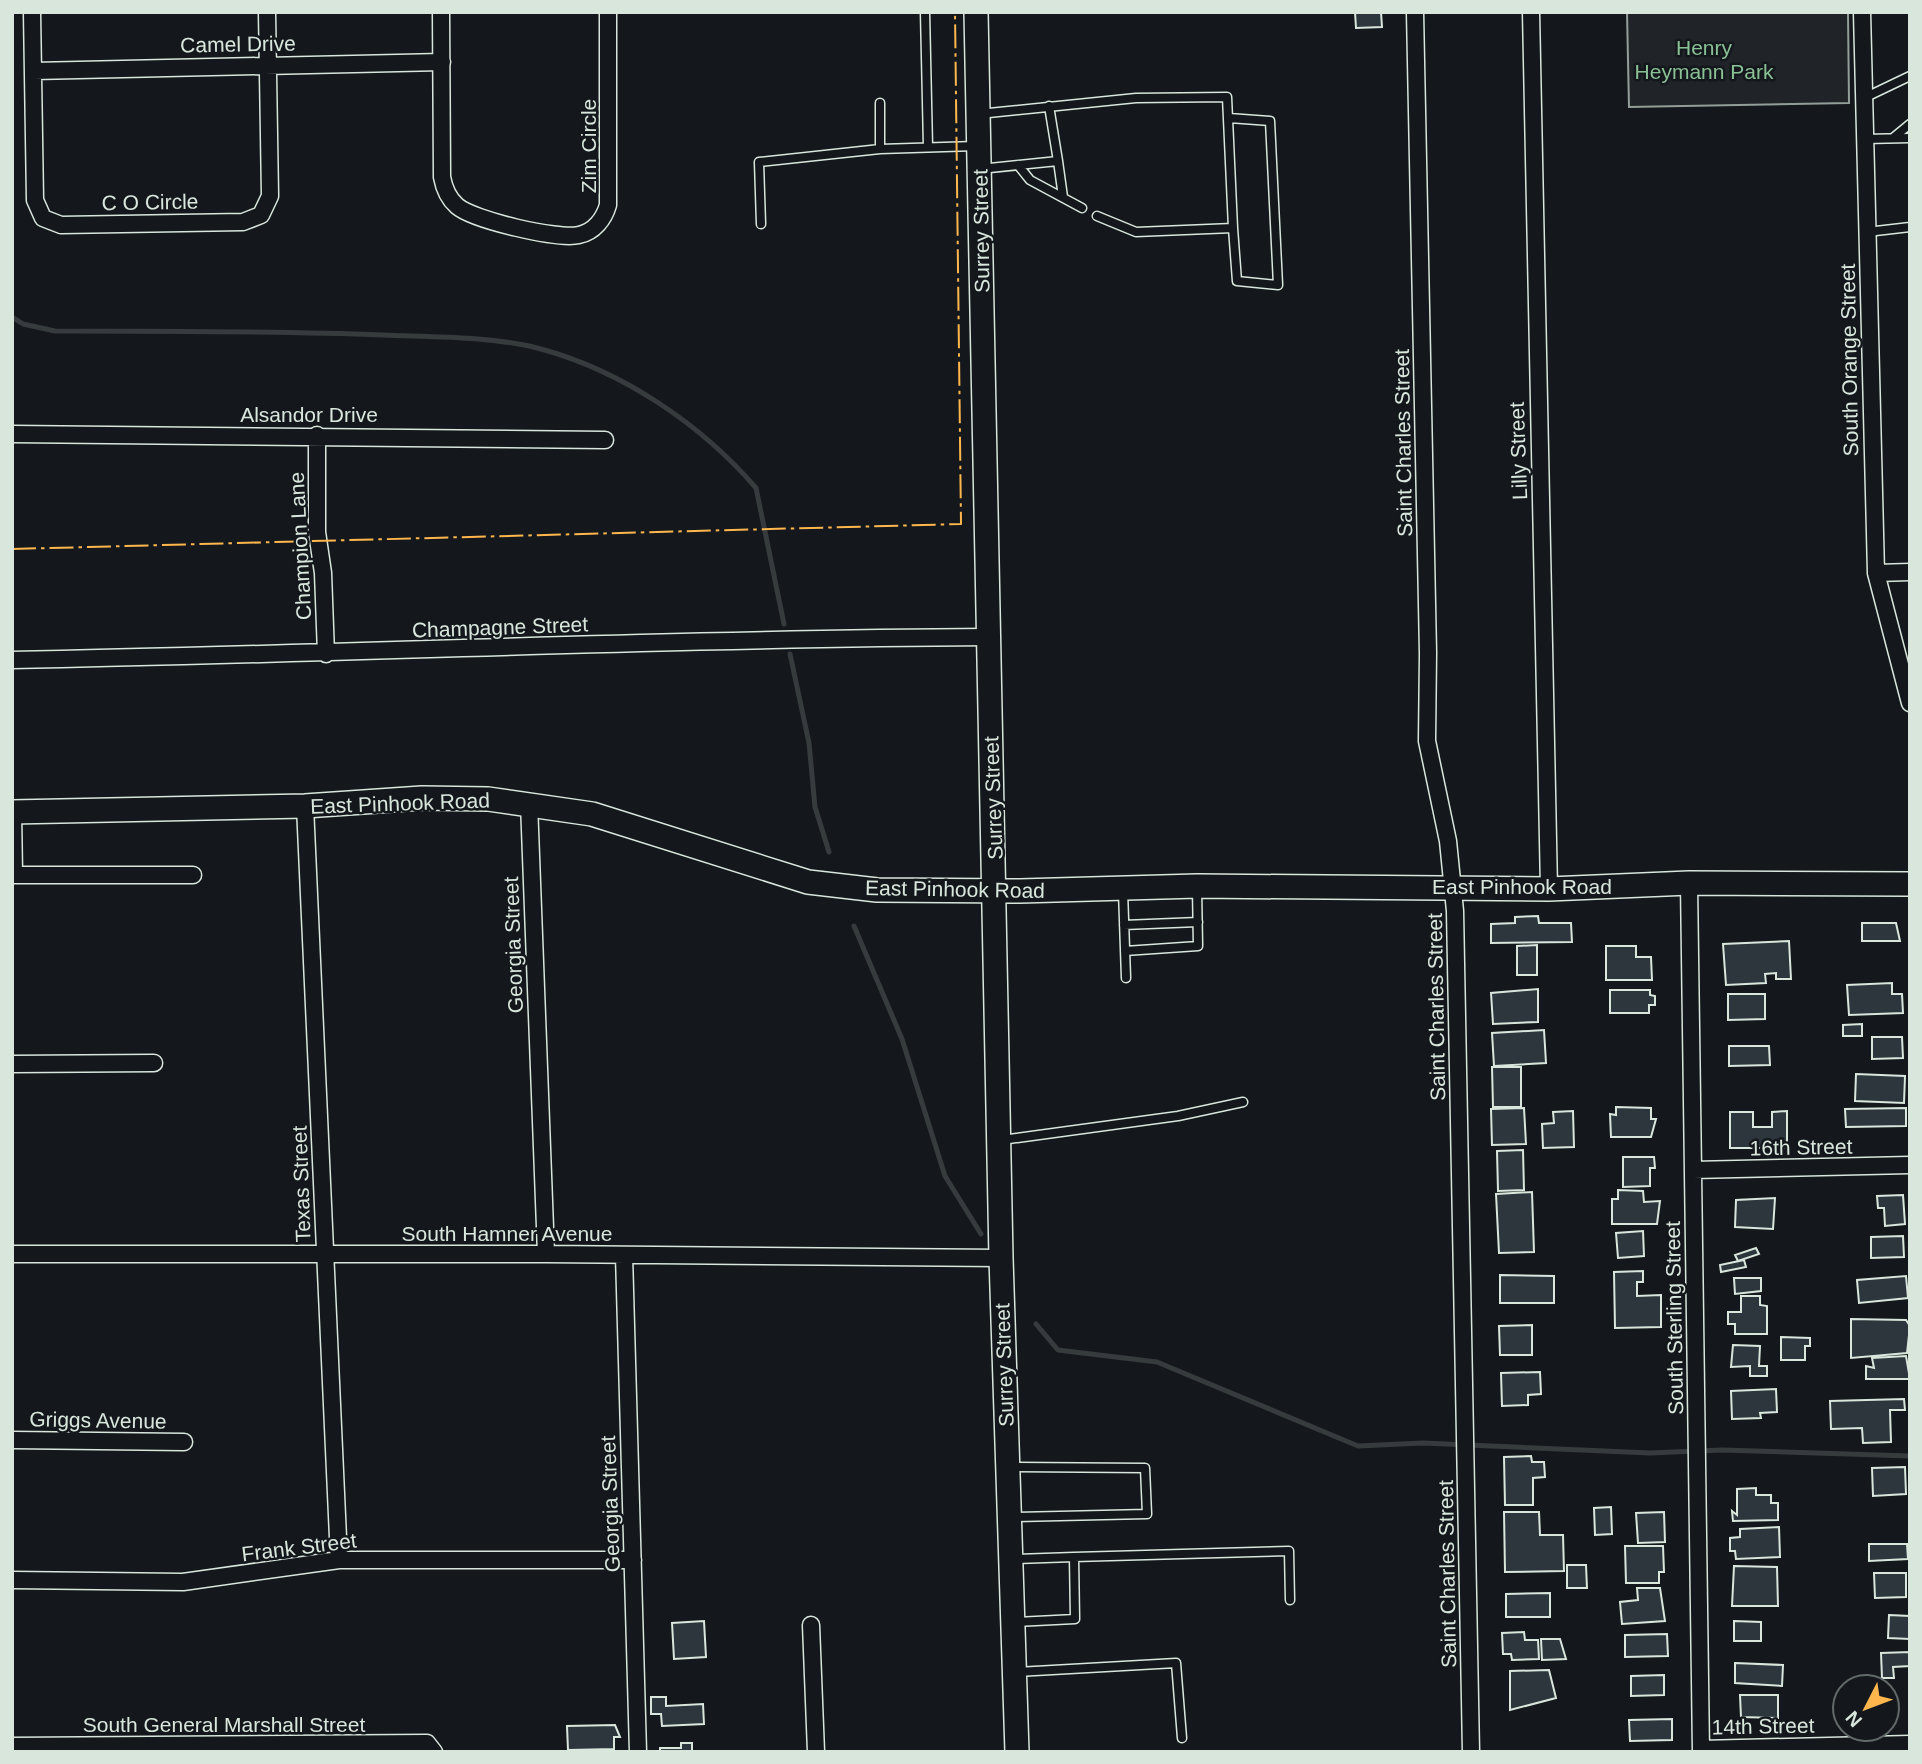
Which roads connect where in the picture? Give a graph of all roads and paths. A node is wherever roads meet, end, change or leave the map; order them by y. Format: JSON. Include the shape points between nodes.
{"nodes":[{"id":1,"x":32,"y":12,"type":"edge"},
{"id":2,"x":267,"y":12,"type":"edge"},
{"id":3,"x":441,"y":12,"type":"edge"},
{"id":4,"x":608,"y":12,"type":"edge"},
{"id":5,"x":925,"y":12,"type":"edge"},
{"id":6,"x":976,"y":12,"type":"edge"},
{"id":7,"x":1415,"y":12,"type":"edge"},
{"id":8,"x":1531,"y":12,"type":"edge"},
{"id":9,"x":1862,"y":12,"type":"edge"},
{"id":10,"x":442,"y":62,"type":"junction"},
{"id":11,"x":267,"y":64,"type":"junction"},
{"id":12,"x":34,"y":71,"type":"junction"},
{"id":13,"x":1910,"y":75,"type":"edge"},
{"id":14,"x":1864,"y":98,"type":"junction"},
{"id":15,"x":880,"y":103,"type":"dead end"},
{"id":16,"x":1049,"y":106,"type":"junction"},
{"id":17,"x":978,"y":114,"type":"junction"},
{"id":18,"x":1229,"y":118,"type":"junction"},
{"id":19,"x":1910,"y":124,"type":"edge"},
{"id":20,"x":1893,"y":138,"type":"junction"},
{"id":21,"x":1910,"y":138,"type":"edge"},
{"id":22,"x":1865,"y":139,"type":"junction"},
{"id":23,"x":979,"y":146,"type":"junction"},
{"id":24,"x":928,"y":147,"type":"junction"},
{"id":25,"x":880,"y":149,"type":"junction"},
{"id":26,"x":1058,"y":161,"type":"junction"},
{"id":27,"x":1018,"y":165,"type":"junction"},
{"id":28,"x":979,"y":169,"type":"junction"},
{"id":29,"x":1063,"y":197,"type":"junction"},
{"id":30,"x":1082,"y":208,"type":"dead end"},
{"id":31,"x":1097,"y":216,"type":"dead end"},
{"id":32,"x":761,"y":224,"type":"dead end"},
{"id":33,"x":1910,"y":227,"type":"edge"},
{"id":34,"x":1233,"y":228,"type":"junction"},
{"id":35,"x":1867,"y":232,"type":"junction"},
{"id":36,"x":12,"y":434,"type":"edge"},
{"id":37,"x":317,"y":435,"type":"junction"},
{"id":38,"x":606,"y":440,"type":"dead end"},
{"id":39,"x":1910,"y":572,"type":"edge"},
{"id":40,"x":1876,"y":573,"type":"junction"},
{"id":41,"x":989,"y":637,"type":"junction"},
{"id":42,"x":326,"y":654,"type":"junction"},
{"id":43,"x":12,"y":660,"type":"edge"},
{"id":44,"x":1910,"y":703,"type":"edge"},
{"id":45,"x":529,"y":803,"type":"junction"},
{"id":46,"x":305,"y":806,"type":"junction"},
{"id":47,"x":13,"y":811,"type":"edge"},
{"id":48,"x":13,"y":875,"type":"edge"},
{"id":49,"x":193,"y":875,"type":"dead end"},
{"id":50,"x":1689,"y":883,"type":"junction"},
{"id":51,"x":1910,"y":884,"type":"edge"},
{"id":52,"x":1197,"y":887,"type":"junction"},
{"id":53,"x":1454,"y":887,"type":"junction"},
{"id":54,"x":1123,"y":888,"type":"junction"},
{"id":55,"x":1549,"y":889,"type":"junction"},
{"id":56,"x":996,"y":892,"type":"junction"},
{"id":57,"x":1198,"y":922,"type":"junction"},
{"id":58,"x":1124,"y":925,"type":"junction"},
{"id":59,"x":1125,"y":951,"type":"junction"},
{"id":60,"x":1126,"y":978,"type":"dead end"},
{"id":61,"x":154,"y":1063,"type":"dead end"},
{"id":62,"x":12,"y":1064,"type":"edge"},
{"id":63,"x":1243,"y":1102,"type":"dead end"},
{"id":64,"x":999,"y":1140,"type":"junction"},
{"id":65,"x":1910,"y":1165,"type":"edge"},
{"id":66,"x":1693,"y":1170,"type":"junction"},
{"id":67,"x":12,"y":1254,"type":"edge"},
{"id":68,"x":325,"y":1254,"type":"junction"},
{"id":69,"x":547,"y":1254,"type":"junction"},
{"id":70,"x":624,"y":1255,"type":"junction"},
{"id":71,"x":1001,"y":1258,"type":"junction"},
{"id":72,"x":12,"y":1440,"type":"edge"},
{"id":73,"x":184,"y":1442,"type":"dead end"},
{"id":74,"x":1007,"y":1467,"type":"junction"},
{"id":75,"x":1009,"y":1517,"type":"junction"},
{"id":76,"x":1074,"y":1557,"type":"junction"},
{"id":77,"x":1011,"y":1559,"type":"junction"},
{"id":78,"x":339,"y":1560,"type":"junction"},
{"id":79,"x":633,"y":1560,"type":"junction"},
{"id":80,"x":12,"y":1580,"type":"edge"},
{"id":81,"x":1290,"y":1600,"type":"dead end"},
{"id":82,"x":1013,"y":1623,"type":"junction"},
{"id":83,"x":811,"y":1625,"type":"dead end"},
{"id":84,"x":1014,"y":1672,"type":"junction"},
{"id":85,"x":1182,"y":1738,"type":"dead end"},
{"id":86,"x":1910,"y":1744,"type":"edge"},
{"id":87,"x":12,"y":1746,"type":"edge"},
{"id":88,"x":1701,"y":1750,"type":"edge"},
{"id":89,"x":434,"y":1751,"type":"edge"},
{"id":90,"x":638,"y":1752,"type":"edge"},
{"id":91,"x":816,"y":1752,"type":"edge"},
{"id":92,"x":1017,"y":1752,"type":"edge"},
{"id":93,"x":1471,"y":1752,"type":"edge"}],
"edges":[{"from":1,"to":12,"type":"street","name":"C O Circle"},
{"from":2,"to":11,"type":"street","name":"C O Circle"},
{"from":3,"to":10,"type":"street","name":"Zim Circle"},
{"from":4,"to":10,"type":"street","name":"Zim Circle","via":[[608,205],[598,224],[579,235],[480,219],[455,204],[442,177]]},
{"from":5,"to":24,"type":"lane"},
{"from":6,"to":17,"type":"main road","name":"Surrey Street"},
{"from":7,"to":53,"type":"street","name":"Saint Charles Street","via":[[1427,741]]},
{"from":8,"to":55,"type":"street","name":"Lilly Street"},
{"from":9,"to":14,"type":"street","name":"South Orange Street"},
{"from":10,"to":11,"type":"street","name":"Camel Drive"},
{"from":11,"to":12,"type":"street","name":"Camel Drive"},
{"from":11,"to":12,"type":"street","name":"C O Circle","via":[[270,196],[261,215],[243,222],[48,222],[35,200]]},
{"from":13,"to":14,"type":"lane"},
{"from":14,"to":22,"type":"street","name":"South Orange Street"},
{"from":15,"to":25,"type":"lane"},
{"from":16,"to":17,"type":"lane"},
{"from":16,"to":18,"type":"lane","via":[[1136,98],[1227,97]]},
{"from":16,"to":26,"type":"lane"},
{"from":17,"to":23,"type":"main road","name":"Surrey Street"},
{"from":18,"to":34,"type":"lane"},
{"from":18,"to":34,"type":"lane","via":[[1270,121],[1278,285],[1237,281]]},
{"from":19,"to":20,"type":"lane"},
{"from":20,"to":21,"type":"lane"},
{"from":20,"to":22,"type":"lane"},
{"from":22,"to":35,"type":"street","name":"South Orange Street"},
{"from":23,"to":24,"type":"lane"},
{"from":23,"to":28,"type":"main road","name":"Surrey Street"},
{"from":24,"to":25,"type":"lane"},
{"from":25,"to":32,"type":"lane","via":[[759,162]]},
{"from":26,"to":27,"type":"lane"},
{"from":26,"to":29,"type":"lane"},
{"from":27,"to":28,"type":"lane"},
{"from":27,"to":29,"type":"lane","via":[[1030,180]]},
{"from":28,"to":41,"type":"main road","name":"Surrey Street"},
{"from":29,"to":30,"type":"lane"},
{"from":31,"to":34,"type":"lane","via":[[1136,232]]},
{"from":33,"to":35,"type":"lane"},
{"from":35,"to":40,"type":"street","name":"South Orange Street"},
{"from":36,"to":37,"type":"street","name":"Alsandor Drive"},
{"from":37,"to":38,"type":"street","name":"Alsandor Drive"},
{"from":37,"to":42,"type":"street","name":"Champion Lane","via":[[317,532]]},
{"from":39,"to":40,"type":"street"},
{"from":40,"to":44,"type":"street","name":"South Orange Street"},
{"from":41,"to":42,"type":"street","name":"Champagne Street"},
{"from":41,"to":56,"type":"main road","name":"Surrey Street"},
{"from":42,"to":43,"type":"street","name":"Champagne Street"},
{"from":45,"to":46,"type":"main road","name":"East Pinhook Road","via":[[422,799]]},
{"from":45,"to":56,"type":"main road","name":"East Pinhook Road","via":[[592,814],[828,886]]},
{"from":45,"to":69,"type":"street","name":"Georgia Street"},
{"from":46,"to":47,"type":"main road","name":"East Pinhook Road"},
{"from":46,"to":68,"type":"street","name":"Texas Street"},
{"from":47,"to":48,"type":"street"},
{"from":48,"to":49,"type":"street"},
{"from":50,"to":51,"type":"main road","name":"East Pinhook Road"},
{"from":50,"to":55,"type":"main road","name":"East Pinhook Road"},
{"from":50,"to":66,"type":"street","name":"South Sterling Street"},
{"from":52,"to":53,"type":"main road","name":"East Pinhook Road"},
{"from":52,"to":54,"type":"main road","name":"East Pinhook Road"},
{"from":52,"to":57,"type":"lane"},
{"from":53,"to":55,"type":"main road","name":"East Pinhook Road"},
{"from":53,"to":93,"type":"street","name":"Saint Charles Street"},
{"from":54,"to":56,"type":"main road","name":"East Pinhook Road"},
{"from":54,"to":58,"type":"lane"},
{"from":56,"to":64,"type":"main road","name":"Surrey Street"},
{"from":57,"to":58,"type":"lane"},
{"from":57,"to":59,"type":"lane","via":[[1198,946]]},
{"from":58,"to":59,"type":"lane"},
{"from":59,"to":60,"type":"lane"},
{"from":61,"to":62,"type":"street"},
{"from":63,"to":64,"type":"lane","via":[[1178,1116]]},
{"from":64,"to":71,"type":"main road","name":"Surrey Street"},
{"from":65,"to":66,"type":"street","name":"16th Street"},
{"from":66,"to":88,"type":"street","name":"South Sterling Street"},
{"from":67,"to":68,"type":"street","name":"South Hamner Avenue"},
{"from":68,"to":69,"type":"street","name":"South Hamner Avenue"},
{"from":68,"to":78,"type":"street","name":"Texas Street"},
{"from":69,"to":70,"type":"street","name":"South Hamner Avenue"},
{"from":70,"to":71,"type":"street","name":"South Hamner Avenue"},
{"from":70,"to":79,"type":"street","name":"Georgia Street"},
{"from":71,"to":74,"type":"main road","name":"Surrey Street"},
{"from":72,"to":73,"type":"street","name":"Griggs Avenue"},
{"from":74,"to":75,"type":"main road","name":"Surrey Street"},
{"from":74,"to":75,"type":"lane","via":[[1145,1468],[1147,1514]]},
{"from":75,"to":77,"type":"main road","name":"Surrey Street"},
{"from":76,"to":77,"type":"lane"},
{"from":76,"to":81,"type":"lane","via":[[1289,1551]]},
{"from":76,"to":82,"type":"lane","via":[[1075,1619]]},
{"from":77,"to":82,"type":"main road","name":"Surrey Street"},
{"from":78,"to":79,"type":"street","name":"Frank Street"},
{"from":78,"to":80,"type":"street","name":"Frank Street","via":[[183,1582]]},
{"from":79,"to":90,"type":"street","name":"Georgia Street"},
{"from":82,"to":84,"type":"main road","name":"Surrey Street"},
{"from":83,"to":91,"type":"street"},
{"from":84,"to":85,"type":"lane","via":[[1176,1663]]},
{"from":84,"to":92,"type":"main road","name":"Surrey Street"},
{"from":86,"to":88,"type":"street","name":"14th Street"},
{"from":87,"to":89,"type":"street","name":"South General Marshall Street","via":[[427,1743]]}]}
